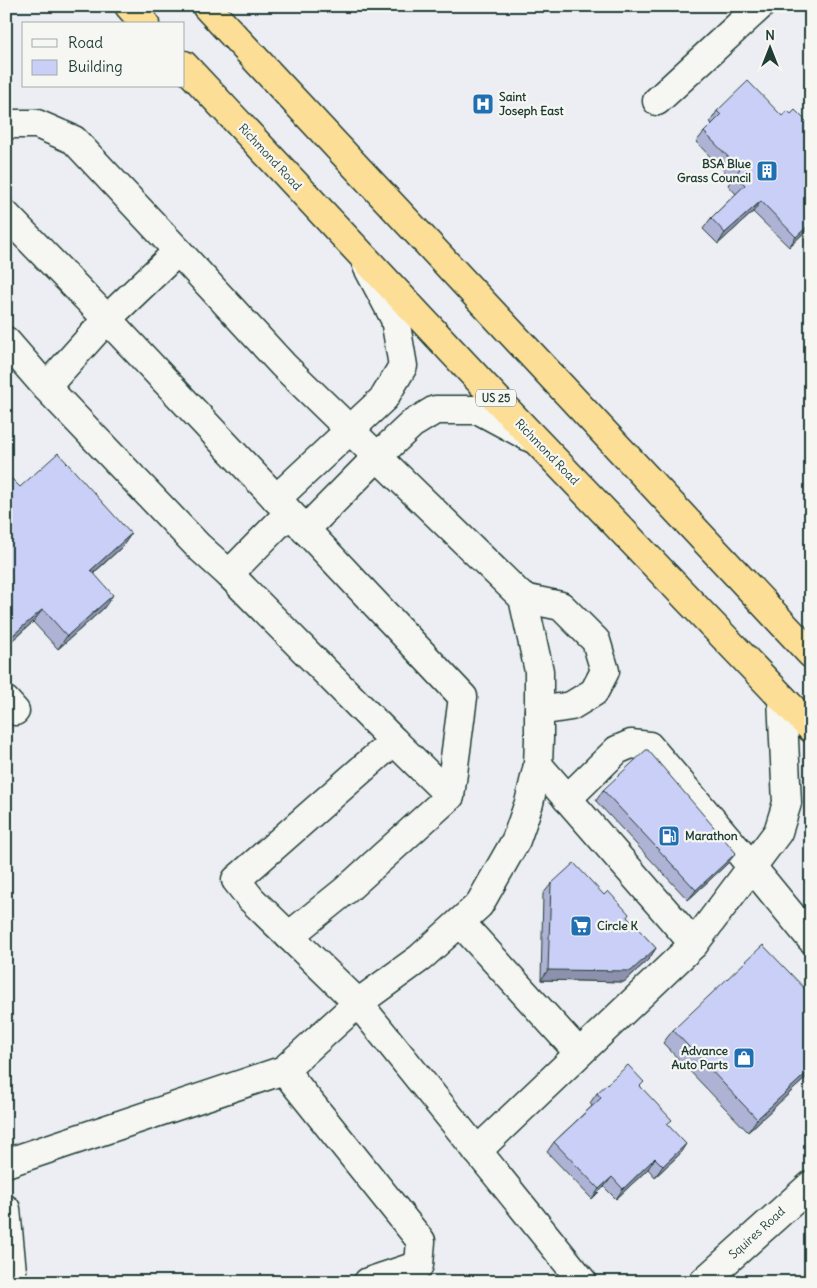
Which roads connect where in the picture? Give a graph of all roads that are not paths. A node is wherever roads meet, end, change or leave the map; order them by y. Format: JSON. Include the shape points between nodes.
{"nodes":[{"id":1,"x":129,"y":6,"type":"edge"},
{"id":2,"x":206,"y":6,"type":"edge"},
{"id":3,"x":760,"y":6,"type":"edge"},
{"id":4,"x":143,"y":22,"type":"edge"},
{"id":5,"x":185,"y":66,"type":"edge"},
{"id":6,"x":657,"y":101,"type":"dead end"},
{"id":7,"x":6,"y":124,"type":"edge"},
{"id":8,"x":6,"y":215,"type":"edge"},
{"id":9,"x":178,"y":251,"type":"junction"},
{"id":10,"x":361,"y":254,"type":"junction"},
{"id":11,"x":107,"y":319,"type":"junction"},
{"id":12,"x":6,"y":341,"type":"edge"},
{"id":13,"x":46,"y":387,"type":"junction"},
{"id":14,"x":351,"y":430,"type":"junction"},
{"id":15,"x":537,"y":442,"type":"junction"},
{"id":16,"x":378,"y":456,"type":"junction"},
{"id":17,"x":290,"y":514,"type":"junction"},
{"id":18,"x":229,"y":574,"type":"junction"},
{"id":19,"x":523,"y":598,"type":"junction"},
{"id":20,"x":811,"y":654,"type":"edge"},
{"id":21,"x":782,"y":698,"type":"junction"},
{"id":22,"x":539,"y":711,"type":"junction"},
{"id":23,"x":811,"y":728,"type":"edge"},
{"id":24,"x":394,"y":740,"type":"junction"},
{"id":25,"x":538,"y":765,"type":"junction"},
{"id":26,"x":450,"y":796,"type":"junction"},
{"id":27,"x":568,"y":799,"type":"junction"},
{"id":28,"x":752,"y":867,"type":"junction"},
{"id":29,"x":460,"y":922,"type":"junction"},
{"id":30,"x":289,"y":936,"type":"junction"},
{"id":31,"x":811,"y":939,"type":"edge"},
{"id":32,"x":694,"y":944,"type":"junction"},
{"id":33,"x":358,"y":1003,"type":"junction"},
{"id":34,"x":579,"y":1053,"type":"junction"},
{"id":35,"x":284,"y":1070,"type":"junction"},
{"id":36,"x":477,"y":1150,"type":"junction"},
{"id":37,"x":6,"y":1163,"type":"edge"},
{"id":38,"x":811,"y":1185,"type":"edge"},
{"id":39,"x":6,"y":1209,"type":"edge"},
{"id":40,"x":13,"y":1282,"type":"edge"},
{"id":41,"x":368,"y":1282,"type":"edge"},
{"id":42,"x":583,"y":1282,"type":"edge"},
{"id":43,"x":703,"y":1282,"type":"edge"}],
"edges":[{"from":1,"to":4,"type":"highway"},
{"from":2,"to":20,"type":"highway"},
{"from":3,"to":6,"type":"street"},
{"from":5,"to":10,"type":"highway","name":"Richmond Road","number":"US 25"},
{"from":7,"to":9,"type":"street","via":[[37,124],[74,140]]},
{"from":8,"to":11,"type":"street"},
{"from":9,"to":11,"type":"street"},
{"from":9,"to":14,"type":"street","via":[[283,365]]},
{"from":10,"to":14,"type":"street","via":[[395,319],[403,366],[384,398]]},
{"from":10,"to":15,"type":"highway","name":"Richmond Road","number":"US 25"},
{"from":11,"to":13,"type":"street"},
{"from":11,"to":17,"type":"street"},
{"from":12,"to":13,"type":"street"},
{"from":13,"to":18,"type":"street","via":[[198,546]]},
{"from":14,"to":16,"type":"street"},
{"from":14,"to":17,"type":"street"},
{"from":15,"to":16,"type":"street","via":[[479,410],[435,410],[412,424]]},
{"from":15,"to":21,"type":"highway","name":"Richmond Road","number":"US 25"},
{"from":16,"to":17,"type":"street"},
{"from":16,"to":19,"type":"street"},
{"from":17,"to":18,"type":"street"},
{"from":17,"to":26,"type":"street","via":[[463,697]]},
{"from":18,"to":24,"type":"street"},
{"from":19,"to":22,"type":"street","via":[[539,671]]},
{"from":19,"to":22,"type":"street","via":[[561,606],[596,641],[605,670],[594,692],[572,706]]},
{"from":21,"to":23,"type":"highway","name":"Richmond Road","number":"US 25"},
{"from":21,"to":28,"type":"street","via":[[787,803],[778,832]]},
{"from":22,"to":25,"type":"street"},
{"from":24,"to":26,"type":"street"},
{"from":24,"to":30,"type":"street","via":[[236,880]]},
{"from":25,"to":27,"type":"street"},
{"from":25,"to":29,"type":"street","via":[[516,840],[479,905]]},
{"from":26,"to":30,"type":"street","via":[[346,890]]},
{"from":27,"to":28,"type":"street","via":[[617,750],[631,744],[648,746]]},
{"from":27,"to":32,"type":"street"},
{"from":28,"to":31,"type":"street"},
{"from":28,"to":32,"type":"street"},
{"from":29,"to":33,"type":"street","via":[[420,958]]},
{"from":29,"to":34,"type":"street"},
{"from":30,"to":33,"type":"street"},
{"from":32,"to":34,"type":"street"},
{"from":33,"to":35,"type":"street"},
{"from":33,"to":36,"type":"street"},
{"from":34,"to":36,"type":"street"},
{"from":35,"to":37,"type":"street"},
{"from":35,"to":41,"type":"street","via":[[421,1241],[419,1265]]},
{"from":36,"to":42,"type":"street"},
{"from":38,"to":43,"type":"street","name":"Squires Road"},
{"from":39,"to":40,"type":"street"}]}
